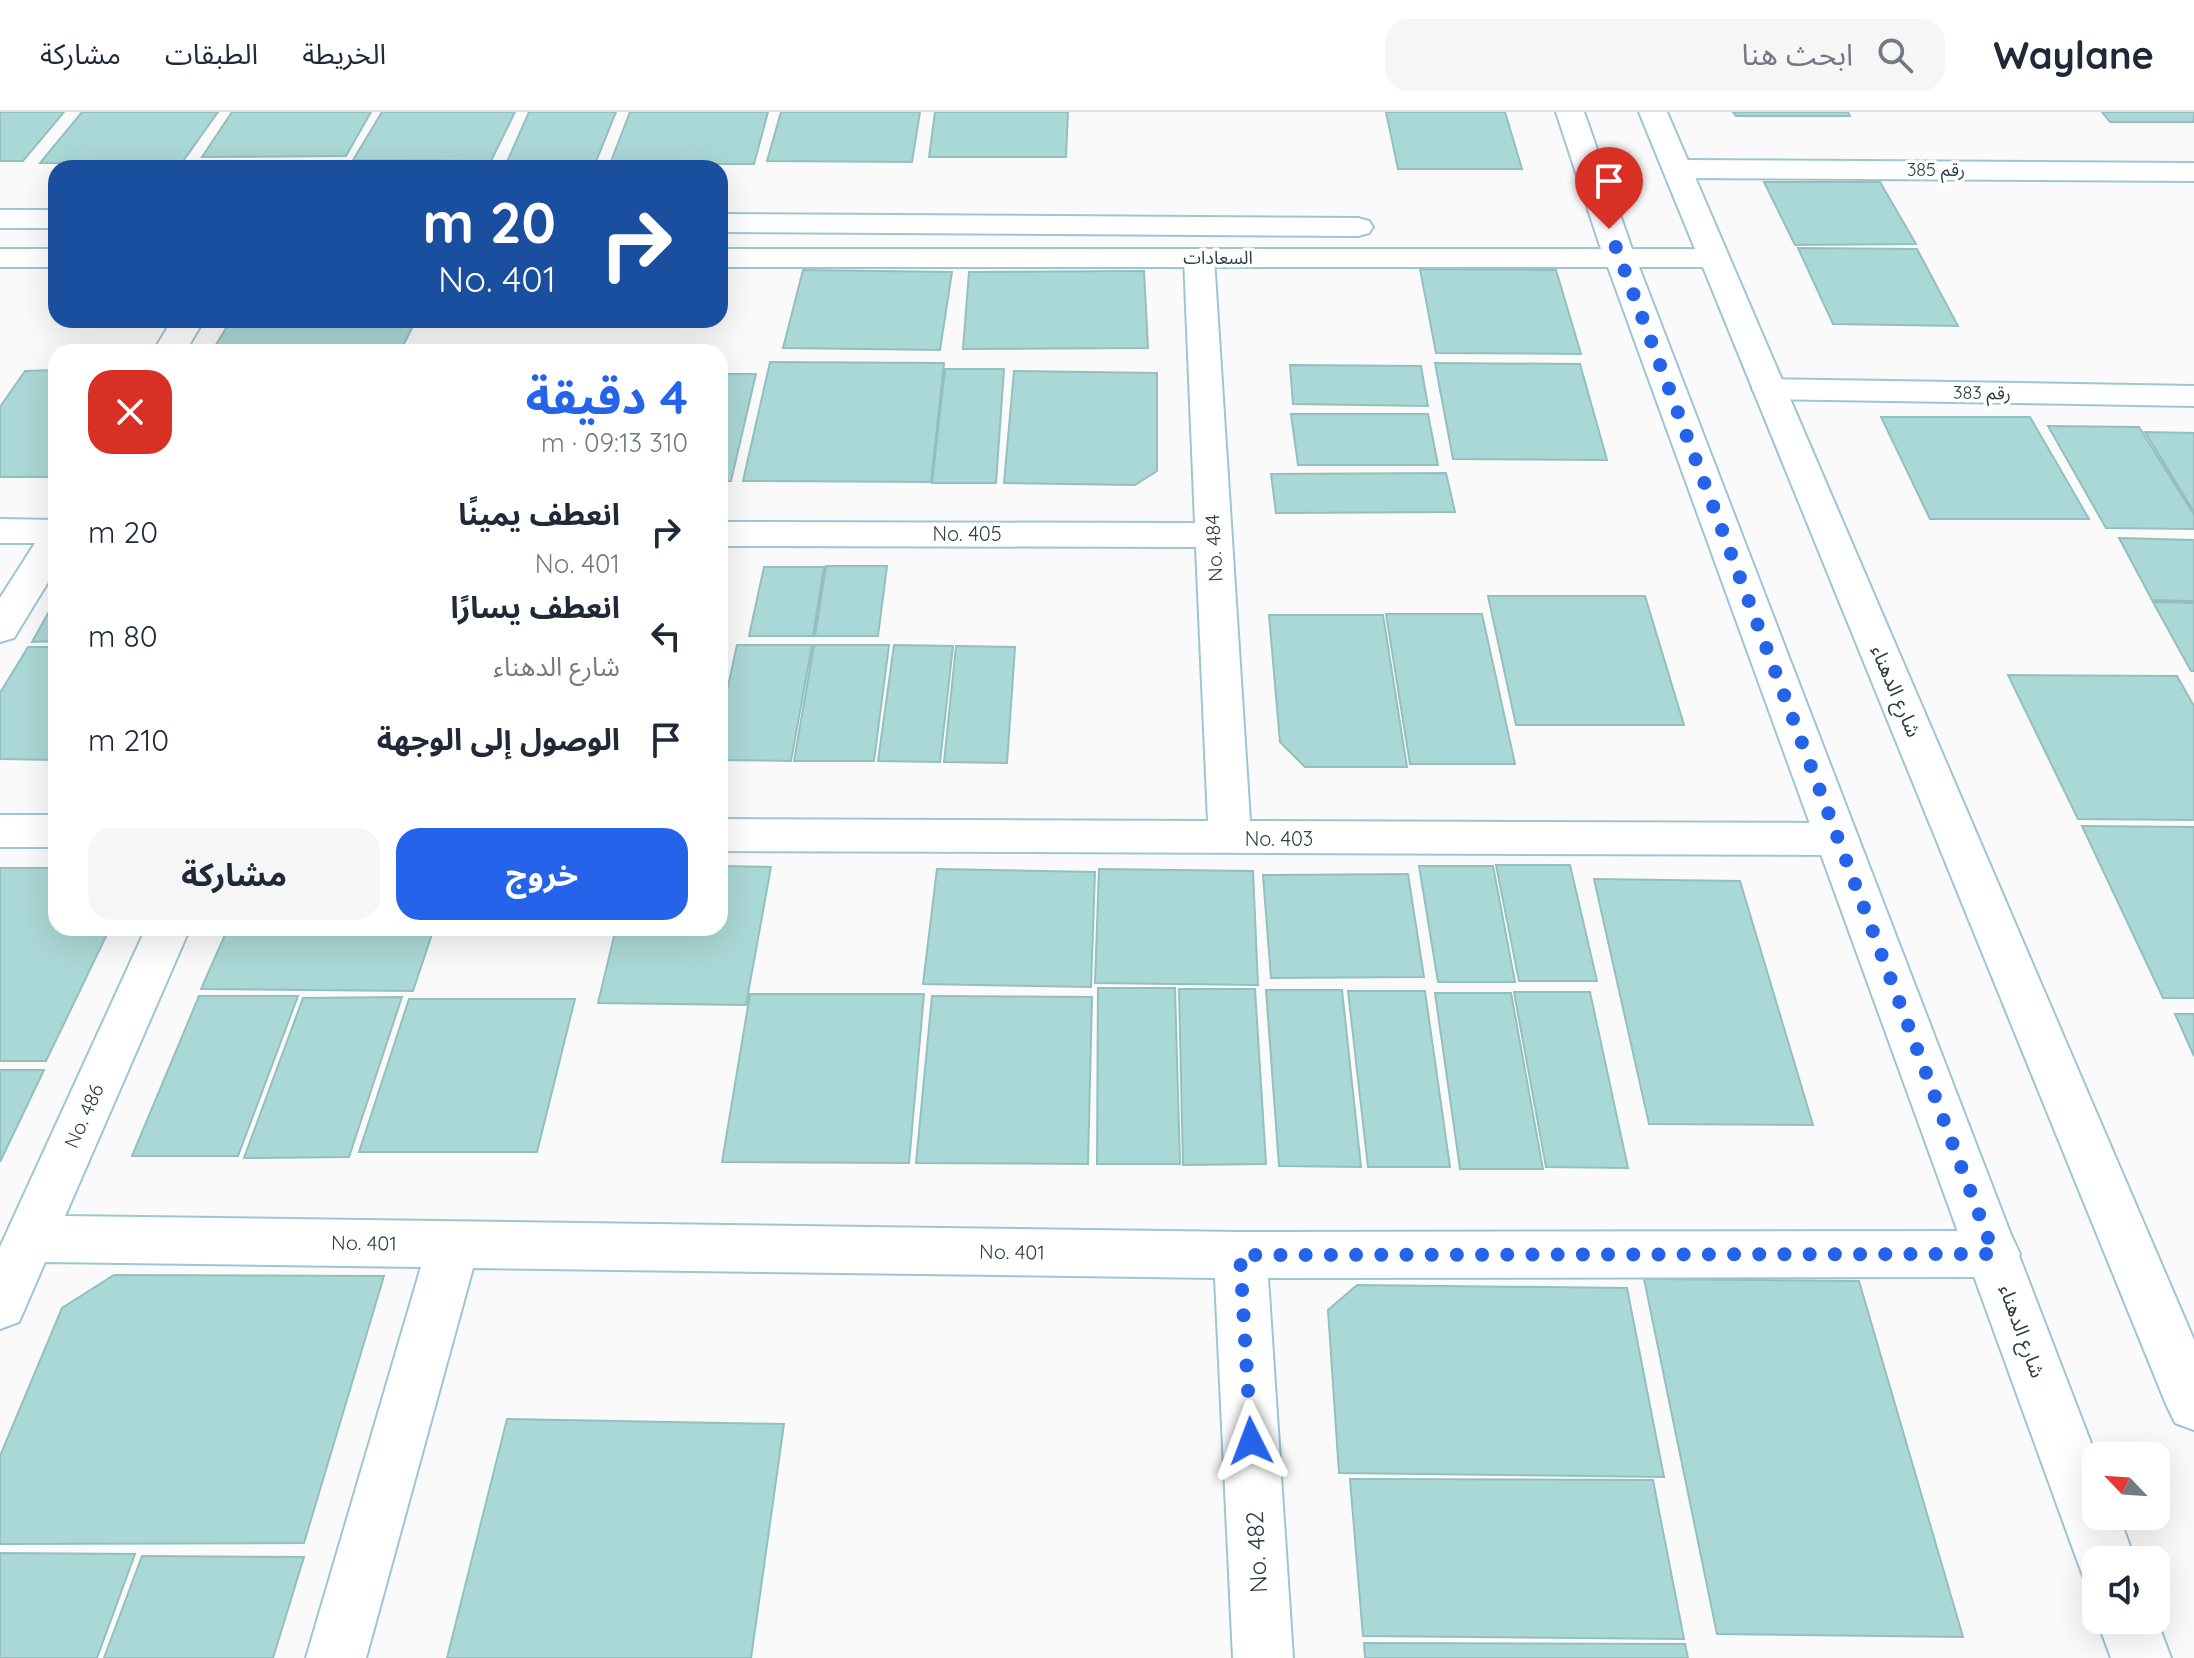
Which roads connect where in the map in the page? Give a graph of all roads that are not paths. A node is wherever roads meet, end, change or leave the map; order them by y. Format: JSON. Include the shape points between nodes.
{"nodes":[{"id":1,"x":1570,"y":112,"type":"edge"},
{"id":2,"x":1653,"y":112,"type":"edge"},
{"id":3,"x":1678,"y":169,"type":"junction"},
{"id":4,"x":2194,"y":172,"type":"edge"},
{"id":5,"x":0,"y":219,"type":"edge"},
{"id":6,"x":48,"y":219,"type":"edge"},
{"id":7,"x":728,"y":223,"type":"edge"},
{"id":8,"x":1387,"y":227,"type":"dead end"},
{"id":9,"x":1612,"y":236,"type":"junction"},
{"id":10,"x":1698,"y":238,"type":"junction"},
{"id":11,"x":0,"y":258,"type":"edge"},
{"id":12,"x":48,"y":258,"type":"edge"},
{"id":13,"x":728,"y":258,"type":"edge"},
{"id":14,"x":1199,"y":258,"type":"junction"},
{"id":15,"x":1769,"y":389,"type":"junction"},
{"id":16,"x":2194,"y":396,"type":"edge"},
{"id":17,"x":0,"y":531,"type":"edge"},
{"id":18,"x":48,"y":532,"type":"edge"},
{"id":19,"x":728,"y":534,"type":"edge"},
{"id":20,"x":1214,"y":535,"type":"junction"},
{"id":21,"x":48,"y":552,"type":"edge"},
{"id":22,"x":0,"y":629,"type":"edge"},
{"id":23,"x":0,"y":831,"type":"edge"},
{"id":24,"x":48,"y":831,"type":"edge"},
{"id":25,"x":728,"y":835,"type":"edge"},
{"id":26,"x":1230,"y":839,"type":"junction"},
{"id":27,"x":1837,"y":839,"type":"junction"},
{"id":28,"x":164,"y":936,"type":"edge"},
{"id":29,"x":29,"y":1239,"type":"junction"},
{"id":30,"x":454,"y":1244,"type":"junction"},
{"id":31,"x":1994,"y":1254,"type":"junction"},
{"id":32,"x":1240,"y":1255,"type":"junction"},
{"id":33,"x":0,"y":1305,"type":"edge"},
{"id":34,"x":2194,"y":1404,"type":"edge"},
{"id":35,"x":2101,"y":1546,"type":"edge"},
{"id":36,"x":2132,"y":1634,"type":"edge"},
{"id":37,"x":336,"y":1658,"type":"edge"},
{"id":38,"x":1263,"y":1658,"type":"edge"},
{"id":39,"x":2141,"y":1658,"type":"edge"}],
"edges":[{"from":1,"to":9,"type":"street","name":"شارع الدهناء"},
{"from":2,"to":3,"type":"street","name":"شارع الدهناء"},
{"from":3,"to":4,"type":"street","name":"رقم 385"},
{"from":3,"to":10,"type":"street","name":"شارع الدهناء"},
{"from":5,"to":6,"type":"street"},
{"from":7,"to":8,"type":"street","name":"السعادات"},
{"from":9,"to":10,"type":"street","name":"السعادات"},
{"from":9,"to":14,"type":"street","name":"السعادات"},
{"from":9,"to":27,"type":"street","name":"شارع الدهناء"},
{"from":10,"to":15,"type":"street","name":"شارع الدهناء"},
{"from":11,"to":12,"type":"street"},
{"from":13,"to":14,"type":"street","name":"السعادات"},
{"from":14,"to":20,"type":"street","name":"No. 484"},
{"from":15,"to":16,"type":"street","name":"رقم 383"},
{"from":15,"to":34,"type":"street","name":"شارع الدهناء"},
{"from":17,"to":18,"type":"street"},
{"from":19,"to":20,"type":"street","name":"No. 405"},
{"from":20,"to":26,"type":"street","name":"No. 484"},
{"from":21,"to":22,"type":"street"},
{"from":23,"to":24,"type":"street"},
{"from":25,"to":26,"type":"street","name":"No. 403"},
{"from":26,"to":27,"type":"street","name":"No. 403"},
{"from":27,"to":31,"type":"street","name":"شارع الدهناء"},
{"from":28,"to":29,"type":"street","name":"No. 486"},
{"from":29,"to":30,"type":"street","name":"No. 401"},
{"from":29,"to":33,"type":"street","name":"No. 486"},
{"from":30,"to":32,"type":"street","name":"No. 401"},
{"from":30,"to":37,"type":"street"},
{"from":31,"to":32,"type":"street","name":"No. 401"},
{"from":31,"to":35,"type":"street","name":"شارع الدهناء"},
{"from":32,"to":38,"type":"street","name":"No. 482"},
{"from":36,"to":39,"type":"street"}]}
